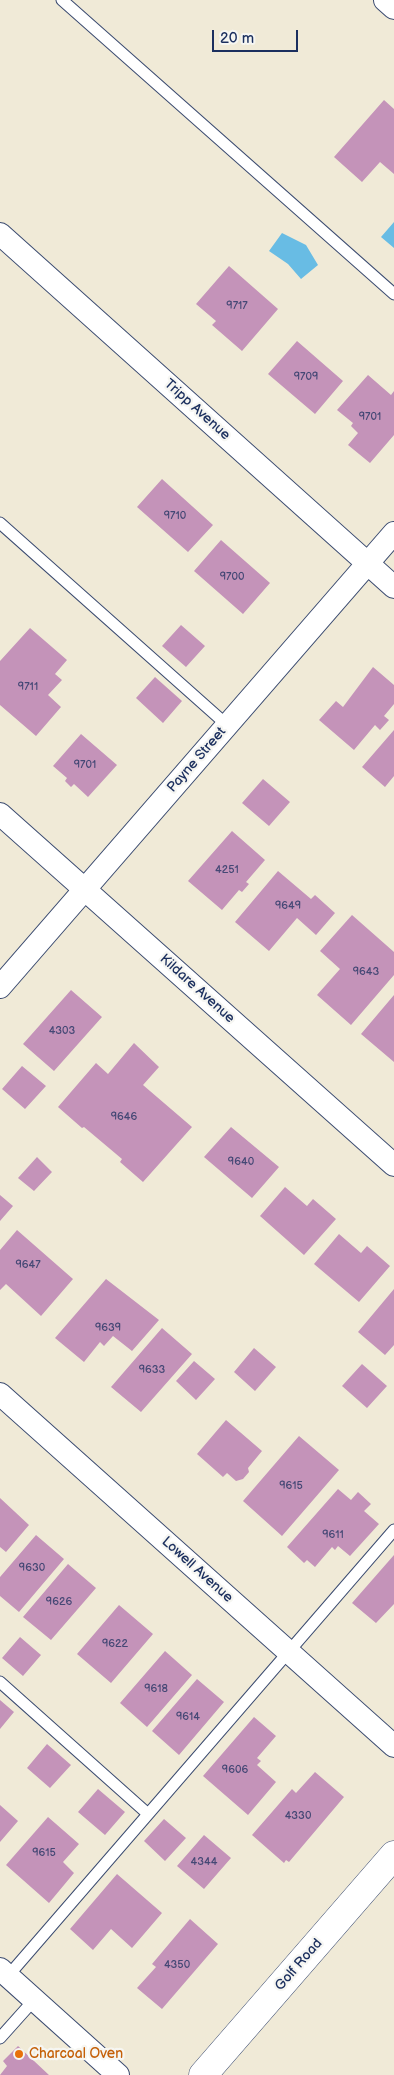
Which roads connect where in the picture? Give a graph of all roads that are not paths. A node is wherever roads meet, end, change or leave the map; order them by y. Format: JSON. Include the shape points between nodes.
{"nodes":[{"id":1,"x":62,"y":0,"type":"edge"},
{"id":2,"x":385,"y":0,"type":"edge"},
{"id":3,"x":394,"y":8,"type":"edge"},
{"id":4,"x":0,"y":234,"type":"edge"},
{"id":5,"x":394,"y":294,"type":"edge"},
{"id":6,"x":0,"y":523,"type":"edge"},
{"id":7,"x":394,"y":533,"type":"edge"},
{"id":8,"x":368,"y":563,"type":"junction"},
{"id":9,"x":394,"y":586,"type":"edge"},
{"id":10,"x":227,"y":725,"type":"junction"},
{"id":11,"x":0,"y":814,"type":"edge"},
{"id":12,"x":84,"y":889,"type":"junction"},
{"id":13,"x":0,"y":987,"type":"edge"},
{"id":14,"x":394,"y":1166,"type":"edge"},
{"id":15,"x":0,"y":1394,"type":"edge"},
{"id":16,"x":394,"y":1530,"type":"edge"},
{"id":17,"x":288,"y":1652,"type":"junction"},
{"id":18,"x":0,"y":1682,"type":"edge"},
{"id":19,"x":394,"y":1746,"type":"edge"},
{"id":20,"x":148,"y":1814,"type":"junction"},
{"id":21,"x":394,"y":1856,"type":"edge"},
{"id":22,"x":2,"y":1972,"type":"edge"},
{"id":23,"x":34,"y":2000,"type":"junction"},
{"id":24,"x":0,"y":2038,"type":"edge"},
{"id":25,"x":118,"y":2075,"type":"edge"},
{"id":26,"x":203,"y":2075,"type":"edge"}],
"edges":[{"from":1,"to":5,"type":"lane"},
{"from":2,"to":3,"type":"street"},
{"from":4,"to":8,"type":"street","name":"Tripp Avenue"},
{"from":6,"to":10,"type":"lane"},
{"from":7,"to":8,"type":"street","name":"Payne Street"},
{"from":8,"to":9,"type":"street","name":"Tripp Avenue"},
{"from":8,"to":10,"type":"street","name":"Payne Street"},
{"from":10,"to":12,"type":"street","name":"Payne Street"},
{"from":11,"to":12,"type":"street","name":"Kildare Avenue"},
{"from":12,"to":13,"type":"street","name":"Payne Street"},
{"from":12,"to":14,"type":"street","name":"Kildare Avenue"},
{"from":15,"to":17,"type":"street","name":"Lowell Avenue"},
{"from":16,"to":17,"type":"lane"},
{"from":17,"to":19,"type":"street","name":"Lowell Avenue"},
{"from":17,"to":20,"type":"lane"},
{"from":18,"to":20,"type":"lane"},
{"from":20,"to":22,"type":"lane"},
{"from":21,"to":26,"type":"main road","name":"Golf Road"},
{"from":22,"to":23,"type":"street"},
{"from":23,"to":24,"type":"lane"},
{"from":23,"to":25,"type":"street"}]}
